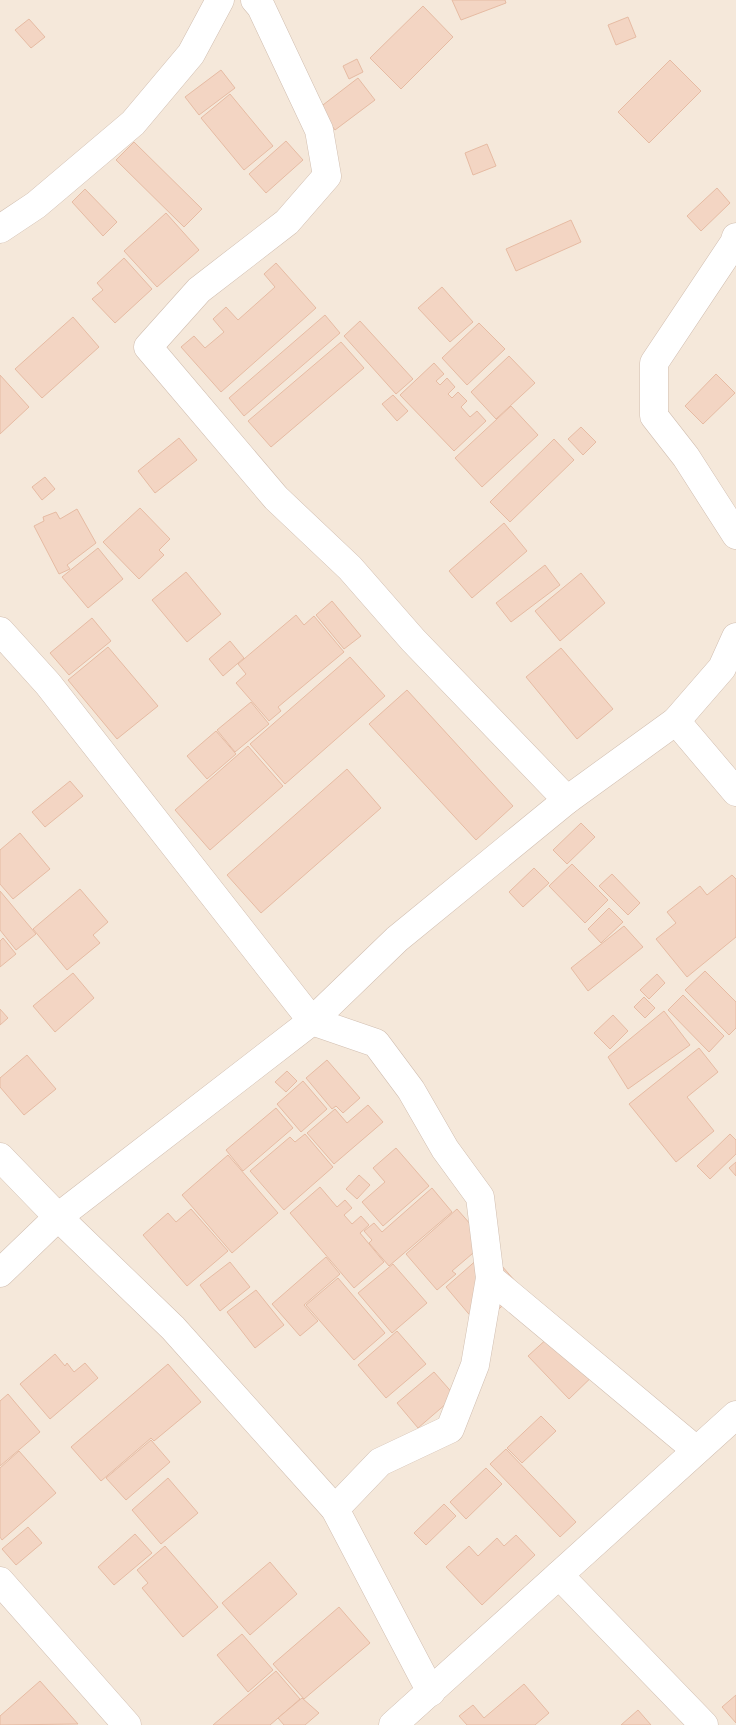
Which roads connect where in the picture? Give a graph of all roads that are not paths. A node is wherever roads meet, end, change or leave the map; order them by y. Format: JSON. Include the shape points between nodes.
{"nodes":[{"id":1,"x":220,"y":0,"type":"edge"},
{"id":2,"x":255,"y":0,"type":"edge"},
{"id":3,"x":0,"y":229,"type":"edge"},
{"id":4,"x":736,"y":237,"type":"edge"},
{"id":5,"x":736,"y":535,"type":"edge"},
{"id":6,"x":0,"y":631,"type":"edge"},
{"id":7,"x":736,"y":637,"type":"edge"},
{"id":8,"x":676,"y":721,"type":"junction"},
{"id":9,"x":736,"y":792,"type":"edge"},
{"id":10,"x":567,"y":800,"type":"junction"},
{"id":11,"x":312,"y":1022,"type":"junction"},
{"id":12,"x":0,"y":1157,"type":"edge"},
{"id":13,"x":58,"y":1217,"type":"junction"},
{"id":14,"x":0,"y":1272,"type":"edge"},
{"id":15,"x":490,"y":1278,"type":"junction"},
{"id":16,"x":736,"y":1415,"type":"edge"},
{"id":17,"x":696,"y":1450,"type":"junction"},
{"id":18,"x":335,"y":1509,"type":"junction"},
{"id":19,"x":559,"y":1575,"type":"junction"},
{"id":20,"x":0,"y":1581,"type":"edge"},
{"id":21,"x":431,"y":1692,"type":"junction"},
{"id":22,"x":127,"y":1725,"type":"edge"},
{"id":23,"x":393,"y":1725,"type":"edge"},
{"id":24,"x":704,"y":1725,"type":"edge"}],
"edges":[{"from":1,"to":3,"type":"street","via":[[191,54],[133,122],[36,206]]},
{"from":2,"to":10,"type":"street","via":[[319,130],[327,176],[287,222],[199,290],[148,347],[276,498],[350,568],[413,640]]},
{"from":4,"to":5,"type":"street","via":[[654,363],[654,416],[686,457]]},
{"from":6,"to":11,"type":"street","via":[[48,684]]},
{"from":7,"to":8,"type":"street","via":[[722,668]]},
{"from":8,"to":9,"type":"street"},
{"from":8,"to":10,"type":"street"},
{"from":10,"to":11,"type":"street","via":[[397,939]]},
{"from":11,"to":13,"type":"street"},
{"from":11,"to":15,"type":"street","via":[[376,1043],[411,1090],[445,1149],[480,1197]]},
{"from":12,"to":13,"type":"street"},
{"from":13,"to":14,"type":"street"},
{"from":13,"to":18,"type":"street","via":[[173,1328]]},
{"from":15,"to":17,"type":"street"},
{"from":15,"to":18,"type":"street","via":[[475,1365],[450,1429],[380,1462]]},
{"from":16,"to":17,"type":"street"},
{"from":17,"to":19,"type":"street"},
{"from":18,"to":21,"type":"street"},
{"from":19,"to":21,"type":"street"},
{"from":19,"to":24,"type":"street"},
{"from":20,"to":22,"type":"street"},
{"from":21,"to":23,"type":"street"}]}
